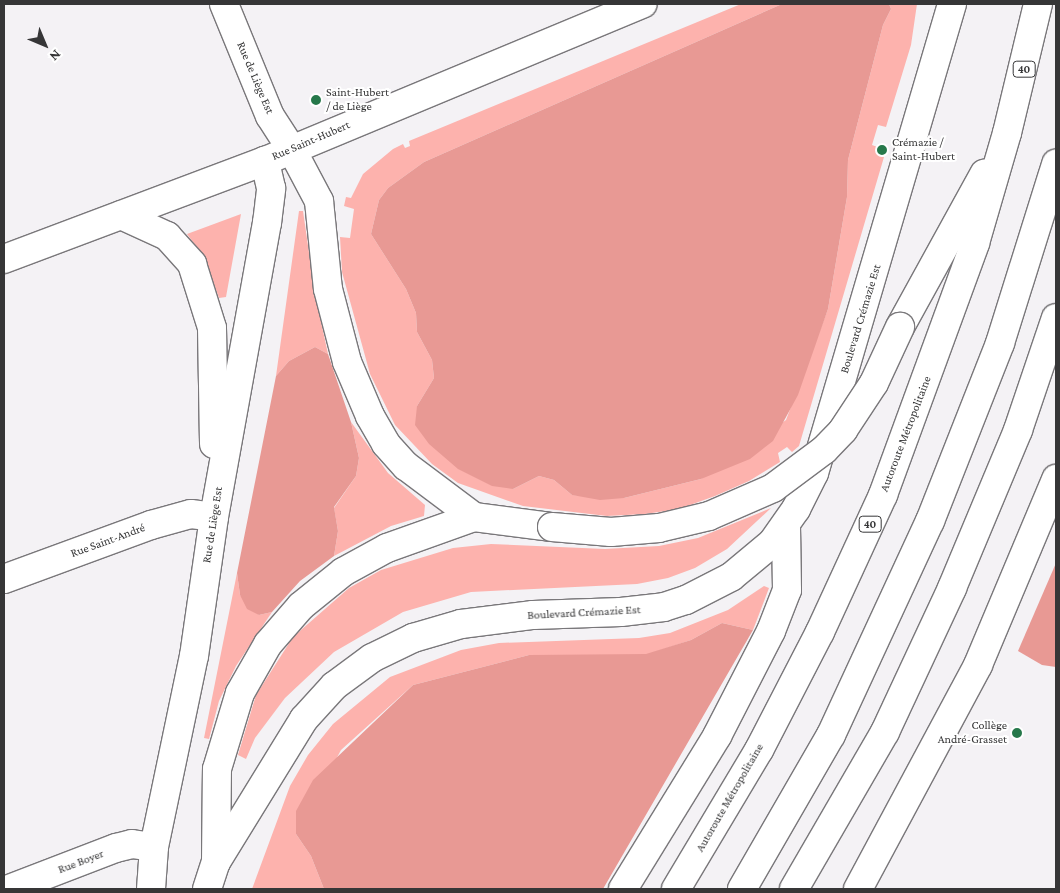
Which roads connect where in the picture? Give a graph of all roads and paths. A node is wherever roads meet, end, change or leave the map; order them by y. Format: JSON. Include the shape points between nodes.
{"nodes":[{"id":1,"x":224,"y":4,"type":"edge"},
{"id":2,"x":643,"y":4,"type":"edge"},
{"id":3,"x":952,"y":4,"type":"edge"},
{"id":4,"x":1038,"y":4,"type":"edge"},
{"id":5,"x":1007,"y":133,"type":"junction"},
{"id":6,"x":292,"y":150,"type":"junction"},
{"id":7,"x":265,"y":161,"type":"junction"},
{"id":8,"x":1056,"y":164,"type":"edge"},
{"id":9,"x":121,"y":215,"type":"junction"},
{"id":10,"x":4,"y":259,"type":"edge"},
{"id":11,"x":1056,"y":318,"type":"edge"},
{"id":12,"x":1056,"y":479,"type":"edge"},
{"id":13,"x":214,"y":517,"type":"junction"},
{"id":14,"x":474,"y":517,"type":"junction"},
{"id":15,"x":786,"y":525,"type":"junction"},
{"id":16,"x":4,"y":579,"type":"edge"},
{"id":17,"x":154,"y":846,"type":"junction"},
{"id":18,"x":216,"y":862,"type":"junction"},
{"id":19,"x":9,"y":889,"type":"edge"},
{"id":20,"x":151,"y":889,"type":"edge"},
{"id":21,"x":207,"y":889,"type":"edge"},
{"id":22,"x":623,"y":889,"type":"edge"},
{"id":23,"x":676,"y":889,"type":"edge"},
{"id":24,"x":742,"y":889,"type":"edge"},
{"id":25,"x":794,"y":889,"type":"edge"},
{"id":26,"x":858,"y":889,"type":"edge"}],
"edges":[{"from":1,"to":6,"type":"main road","name":"Rue de Liège Est","via":[[270,116]]},
{"from":2,"to":6,"type":"main road","name":"Rue Saint-Hubert"},
{"from":3,"to":15,"type":"main road","name":"Boulevard Crémazie Est","via":[[819,459],[805,494]]},
{"from":4,"to":5,"type":"main road","name":"Autoroute Métropolitaine","number":"40"},
{"from":5,"to":14,"type":"main road","bridge":true,"via":[[900,327],[874,383],[844,430],[798,471],[773,488],[709,516],[638,531],[588,531]]},
{"from":5,"to":23,"type":"main road","name":"Autoroute Métropolitaine","number":"40","via":[[967,267],[883,495],[820,632],[759,750]]},
{"from":6,"to":7,"type":"main road","name":"Rue Saint-Hubert"},
{"from":6,"to":14,"type":"main road","name":"Rue de Liège Est","via":[[319,200],[324,263],[334,313],[347,362],[370,416],[386,444],[406,466]]},
{"from":7,"to":9,"type":"main road","name":"Rue Saint-Hubert"},
{"from":7,"to":13,"type":"main road","name":"Rue de Liège Est","via":[[271,188],[267,223]]},
{"from":8,"to":24,"type":"main road","via":[[1000,343],[930,521],[831,735]]},
{"from":9,"to":10,"type":"main road","name":"Rue Saint-Hubert"},
{"from":9,"to":13,"type":"main road","via":[[175,243],[192,264],[198,278],[212,328],[214,348]]},
{"from":11,"to":25,"type":"main road","via":[[1018,430],[944,605],[885,732]]},
{"from":12,"to":26,"type":"main road","via":[[974,674]]},
{"from":13,"to":16,"type":"main road","name":"Rue Saint-André","via":[[191,514],[151,525]]},
{"from":13,"to":17,"type":"main road","name":"Rue de Liège Est","via":[[194,656]]},
{"from":14,"to":18,"type":"main road","via":[[387,548],[343,572],[301,606],[268,644],[240,693],[217,769]]},
{"from":15,"to":18,"type":"main road","name":"Boulevard Crémazie Est","via":[[746,567],[686,600],[631,612],[532,615],[461,624],[414,638],[372,658],[334,686],[304,719]]},
{"from":15,"to":22,"type":"main road","via":[[787,590],[771,631],[716,736]]},
{"from":17,"to":19,"type":"main road","name":"Rue Boyer","via":[[132,844],[116,848]]},
{"from":17,"to":20,"type":"main road","name":"Rue de Liège Est"},
{"from":18,"to":21,"type":"main road","name":"Boulevard Crémazie Est"}]}
